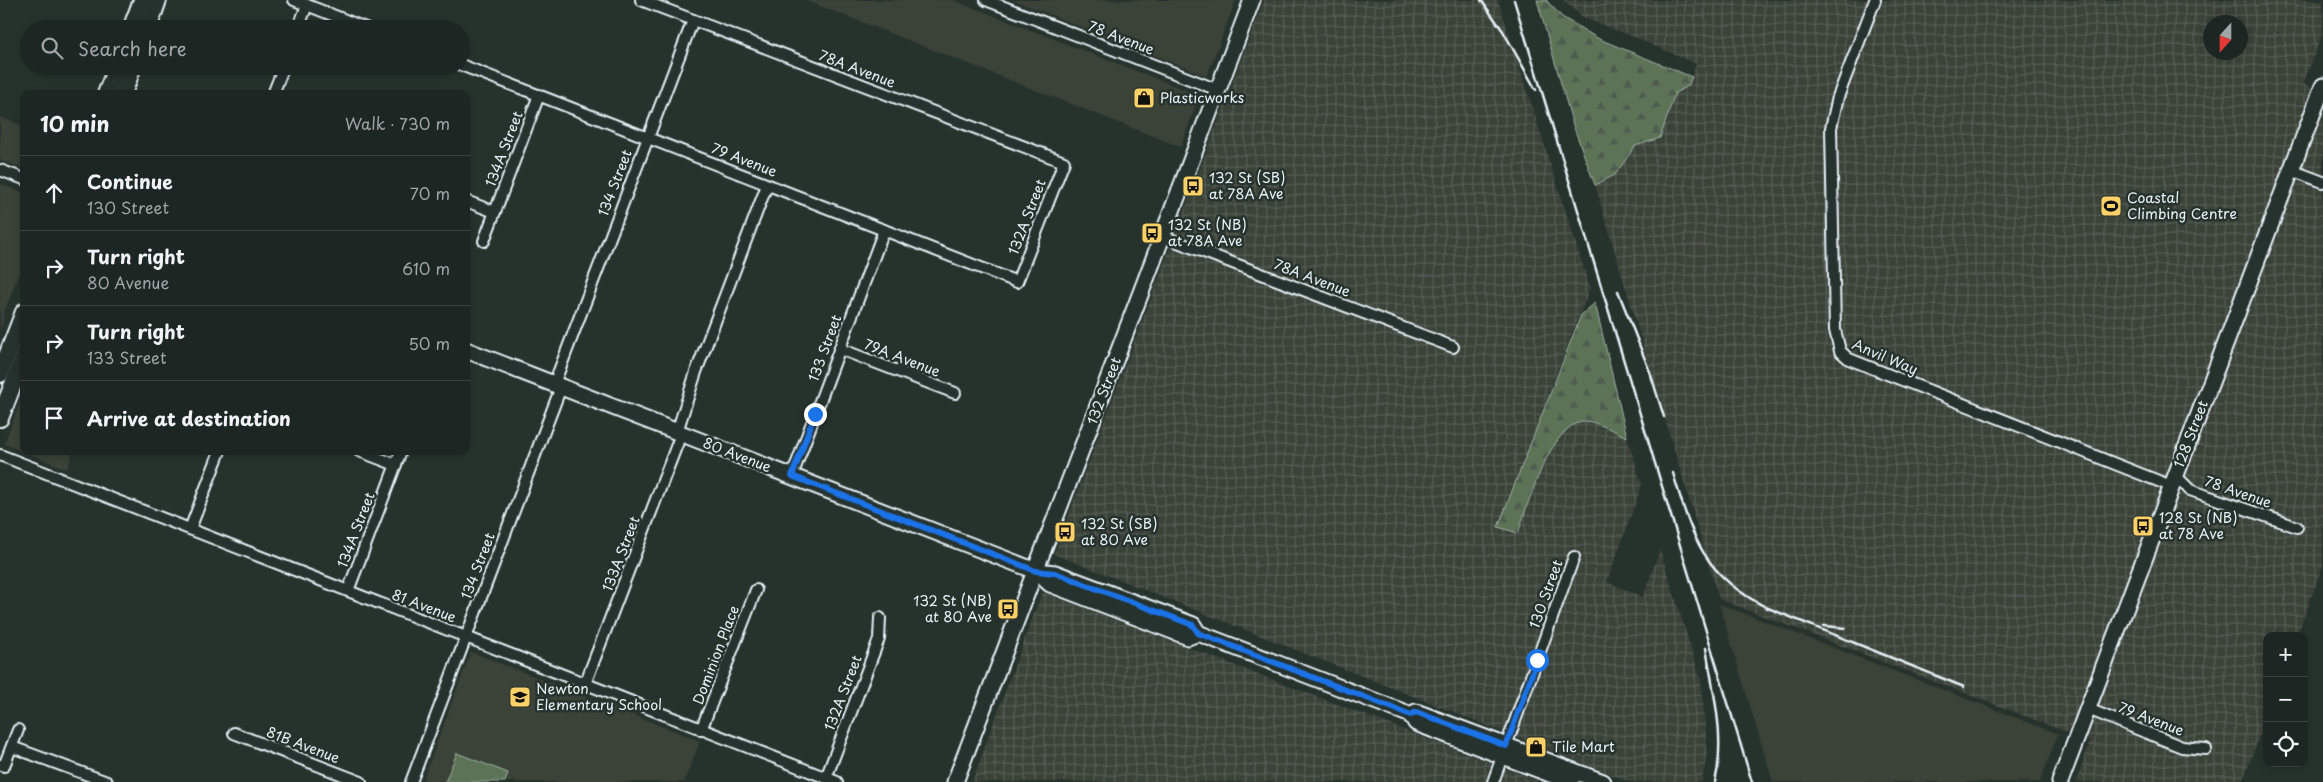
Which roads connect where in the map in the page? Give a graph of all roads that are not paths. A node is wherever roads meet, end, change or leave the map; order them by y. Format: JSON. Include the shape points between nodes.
{"nodes":[{"id":1,"x":142,"y":0,"type":"edge"},
{"id":2,"x":158,"y":0,"type":"edge"},
{"id":3,"x":294,"y":0,"type":"edge"},
{"id":4,"x":641,"y":0,"type":"edge"},
{"id":5,"x":986,"y":0,"type":"edge"},
{"id":6,"x":1252,"y":0,"type":"edge"},
{"id":7,"x":1875,"y":0,"type":"edge"},
{"id":8,"x":307,"y":5,"type":"junction"},
{"id":9,"x":134,"y":20,"type":"edge"},
{"id":10,"x":151,"y":20,"type":"edge"},
{"id":11,"x":301,"y":20,"type":"edge"},
{"id":12,"x":345,"y":20,"type":"edge"},
{"id":13,"x":693,"y":20,"type":"junction"},
{"id":14,"x":470,"y":68,"type":"edge"},
{"id":15,"x":113,"y":75,"type":"edge"},
{"id":16,"x":130,"y":75,"type":"edge"},
{"id":17,"x":280,"y":75,"type":"edge"},
{"id":18,"x":2323,"y":86,"type":"edge"},
{"id":19,"x":108,"y":90,"type":"edge"},
{"id":20,"x":124,"y":90,"type":"edge"},
{"id":21,"x":275,"y":90,"type":"edge"},
{"id":22,"x":1218,"y":90,"type":"junction"},
{"id":23,"x":539,"y":95,"type":"junction"},
{"id":24,"x":648,"y":138,"type":"junction"},
{"id":25,"x":1064,"y":162,"type":"joint"},
{"id":26,"x":0,"y":170,"type":"edge"},
{"id":27,"x":2291,"y":170,"type":"junction"},
{"id":28,"x":20,"y":178,"type":"edge"},
{"id":29,"x":2323,"y":182,"type":"edge"},
{"id":30,"x":767,"y":184,"type":"junction"},
{"id":31,"x":470,"y":203,"type":"edge"},
{"id":32,"x":495,"y":212,"type":"junction"},
{"id":33,"x":884,"y":230,"type":"junction"},
{"id":34,"x":1162,"y":236,"type":"junction"},
{"id":35,"x":484,"y":241,"type":"dead end"},
{"id":36,"x":1017,"y":282,"type":"joint"},
{"id":37,"x":20,"y":322,"type":"edge"},
{"id":38,"x":1453,"y":346,"type":"dead end"},
{"id":39,"x":840,"y":348,"type":"junction"},
{"id":40,"x":470,"y":352,"type":"edge"},
{"id":41,"x":20,"y":366,"type":"edge"},
{"id":42,"x":0,"y":374,"type":"edge"},
{"id":43,"x":558,"y":386,"type":"junction"},
{"id":44,"x":955,"y":393,"type":"dead end"},
{"id":45,"x":0,"y":418,"type":"edge"},
{"id":46,"x":679,"y":433,"type":"junction"},
{"id":47,"x":0,"y":455,"type":"edge"},
{"id":48,"x":218,"y":455,"type":"edge"},
{"id":49,"x":370,"y":455,"type":"edge"},
{"id":50,"x":400,"y":455,"type":"edge"},
{"id":51,"x":396,"y":465,"type":"junction"},
{"id":52,"x":792,"y":476,"type":"junction"},
{"id":53,"x":2173,"y":480,"type":"junction"},
{"id":54,"x":2297,"y":527,"type":"dead end"},
{"id":55,"x":190,"y":529,"type":"junction"},
{"id":56,"x":1574,"y":557,"type":"dead end"},
{"id":57,"x":1036,"y":571,"type":"junction"},
{"id":58,"x":756,"y":590,"type":"dead end"},
{"id":59,"x":348,"y":591,"type":"junction"},
{"id":60,"x":880,"y":618,"type":"dead end"},
{"id":61,"x":466,"y":637,"type":"junction"},
{"id":62,"x":584,"y":684,"type":"junction"},
{"id":63,"x":2088,"y":709,"type":"junction"},
{"id":64,"x":18,"y":730,"type":"dead end"},
{"id":65,"x":701,"y":730,"type":"junction"},
{"id":66,"x":234,"y":733,"type":"dead end"},
{"id":67,"x":12,"y":747,"type":"junction"},
{"id":68,"x":2206,"y":749,"type":"dead end"},
{"id":69,"x":1504,"y":751,"type":"junction"},
{"id":70,"x":0,"y":765,"type":"edge"},
{"id":71,"x":826,"y":778,"type":"junction"},
{"id":72,"x":107,"y":782,"type":"edge"},
{"id":73,"x":361,"y":782,"type":"edge"},
{"id":74,"x":411,"y":782,"type":"edge"},
{"id":75,"x":837,"y":782,"type":"edge"},
{"id":76,"x":955,"y":782,"type":"edge"},
{"id":77,"x":1493,"y":782,"type":"edge"},
{"id":78,"x":1571,"y":782,"type":"edge"},
{"id":79,"x":1603,"y":782,"type":"edge"},
{"id":80,"x":2060,"y":782,"type":"edge"}],
"edges":[{"from":1,"to":9,"type":"main road"},
{"from":2,"to":10,"type":"main road"},
{"from":3,"to":8,"type":"street"},
{"from":4,"to":13,"type":"street","name":"78A Avenue"},
{"from":5,"to":22,"type":"street","name":"78 Avenue"},
{"from":6,"to":22,"type":"main road","name":"132 Street"},
{"from":7,"to":53,"type":"street","name":"Anvil Way","via":[[1838,97],[1831,128],[1835,330],[1840,351],[1849,359]]},
{"from":8,"to":11,"type":"street"},
{"from":8,"to":12,"type":"street"},
{"from":13,"to":24,"type":"street","name":"134 Street"},
{"from":13,"to":25,"type":"street","name":"78A Avenue"},
{"from":14,"to":23,"type":"street","name":"79 Avenue"},
{"from":15,"to":19,"type":"main road"},
{"from":16,"to":20,"type":"main road"},
{"from":17,"to":21,"type":"street"},
{"from":18,"to":27,"type":"main road","name":"128 Street"},
{"from":22,"to":34,"type":"main road","name":"132 Street"},
{"from":23,"to":24,"type":"street","name":"79 Avenue"},
{"from":23,"to":32,"type":"street","name":"134A Street"},
{"from":24,"to":30,"type":"street","name":"79 Avenue"},
{"from":24,"to":43,"type":"street","name":"134 Street"},
{"from":25,"to":36,"type":"street","name":"132A Street"},
{"from":26,"to":28,"type":"street"},
{"from":27,"to":29,"type":"street"},
{"from":27,"to":53,"type":"main road","name":"128 Street"},
{"from":30,"to":33,"type":"street","name":"79 Avenue"},
{"from":30,"to":46,"type":"street","name":"133A Street","via":[[696,372]]},
{"from":31,"to":32,"type":"street"},
{"from":32,"to":35,"type":"street","name":"134A Street"},
{"from":33,"to":36,"type":"street","name":"79 Avenue"},
{"from":33,"to":39,"type":"street","name":"133 Street"},
{"from":34,"to":38,"type":"street","name":"78A Avenue"},
{"from":34,"to":57,"type":"main road","name":"132 Street"},
{"from":37,"to":42,"type":"main road"},
{"from":39,"to":44,"type":"street","name":"79A Avenue"},
{"from":39,"to":52,"type":"street","name":"133 Street"},
{"from":40,"to":43,"type":"main road","name":"80 Avenue"},
{"from":41,"to":45,"type":"main road"},
{"from":43,"to":46,"type":"main road","name":"80 Avenue"},
{"from":43,"to":61,"type":"street","name":"134 Street"},
{"from":46,"to":52,"type":"main road","name":"80 Avenue"},
{"from":46,"to":62,"type":"street","name":"133A Street"},
{"from":47,"to":55,"type":"street","name":"81 Avenue"},
{"from":48,"to":55,"type":"street"},
{"from":49,"to":51,"type":"street"},
{"from":50,"to":51,"type":"street","name":"134A Street"},
{"from":51,"to":59,"type":"street","name":"134A Street"},
{"from":52,"to":57,"type":"main road","name":"80 Avenue"},
{"from":53,"to":54,"type":"street","name":"78 Avenue","via":[[2190,490]]},
{"from":53,"to":63,"type":"main road","name":"128 Street"},
{"from":55,"to":59,"type":"street","name":"81 Avenue"},
{"from":56,"to":69,"type":"street","name":"130 Street"},
{"from":57,"to":69,"type":"main road","name":"80 Avenue","via":[[1050,584],[1188,636],[1198,633],[1411,715],[1416,723]]},
{"from":57,"to":76,"type":"main road","name":"132 Street"},
{"from":58,"to":65,"type":"street","name":"Dominion Place"},
{"from":59,"to":61,"type":"street","name":"81 Avenue"},
{"from":60,"to":71,"type":"street","name":"132A Street","via":[[878,639]]},
{"from":61,"to":62,"type":"street","name":"81 Avenue"},
{"from":61,"to":74,"type":"street","name":"134 Street"},
{"from":62,"to":65,"type":"street","name":"81 Avenue"},
{"from":63,"to":68,"type":"street","name":"79 Avenue","via":[[2182,747]]},
{"from":63,"to":80,"type":"main road","name":"128 Street"},
{"from":64,"to":67,"type":"street"},
{"from":65,"to":71,"type":"street","name":"81 Avenue"},
{"from":66,"to":73,"type":"street","name":"81B Avenue"},
{"from":67,"to":70,"type":"street","via":[[4,766]]},
{"from":67,"to":72,"type":"street"},
{"from":69,"to":77,"type":"street","name":"130 Street"},
{"from":69,"to":78,"type":"main road","name":"80 Avenue"},
{"from":69,"to":79,"type":"main road","name":"80 Avenue"},
{"from":71,"to":75,"type":"street","name":"81 Avenue"}]}
